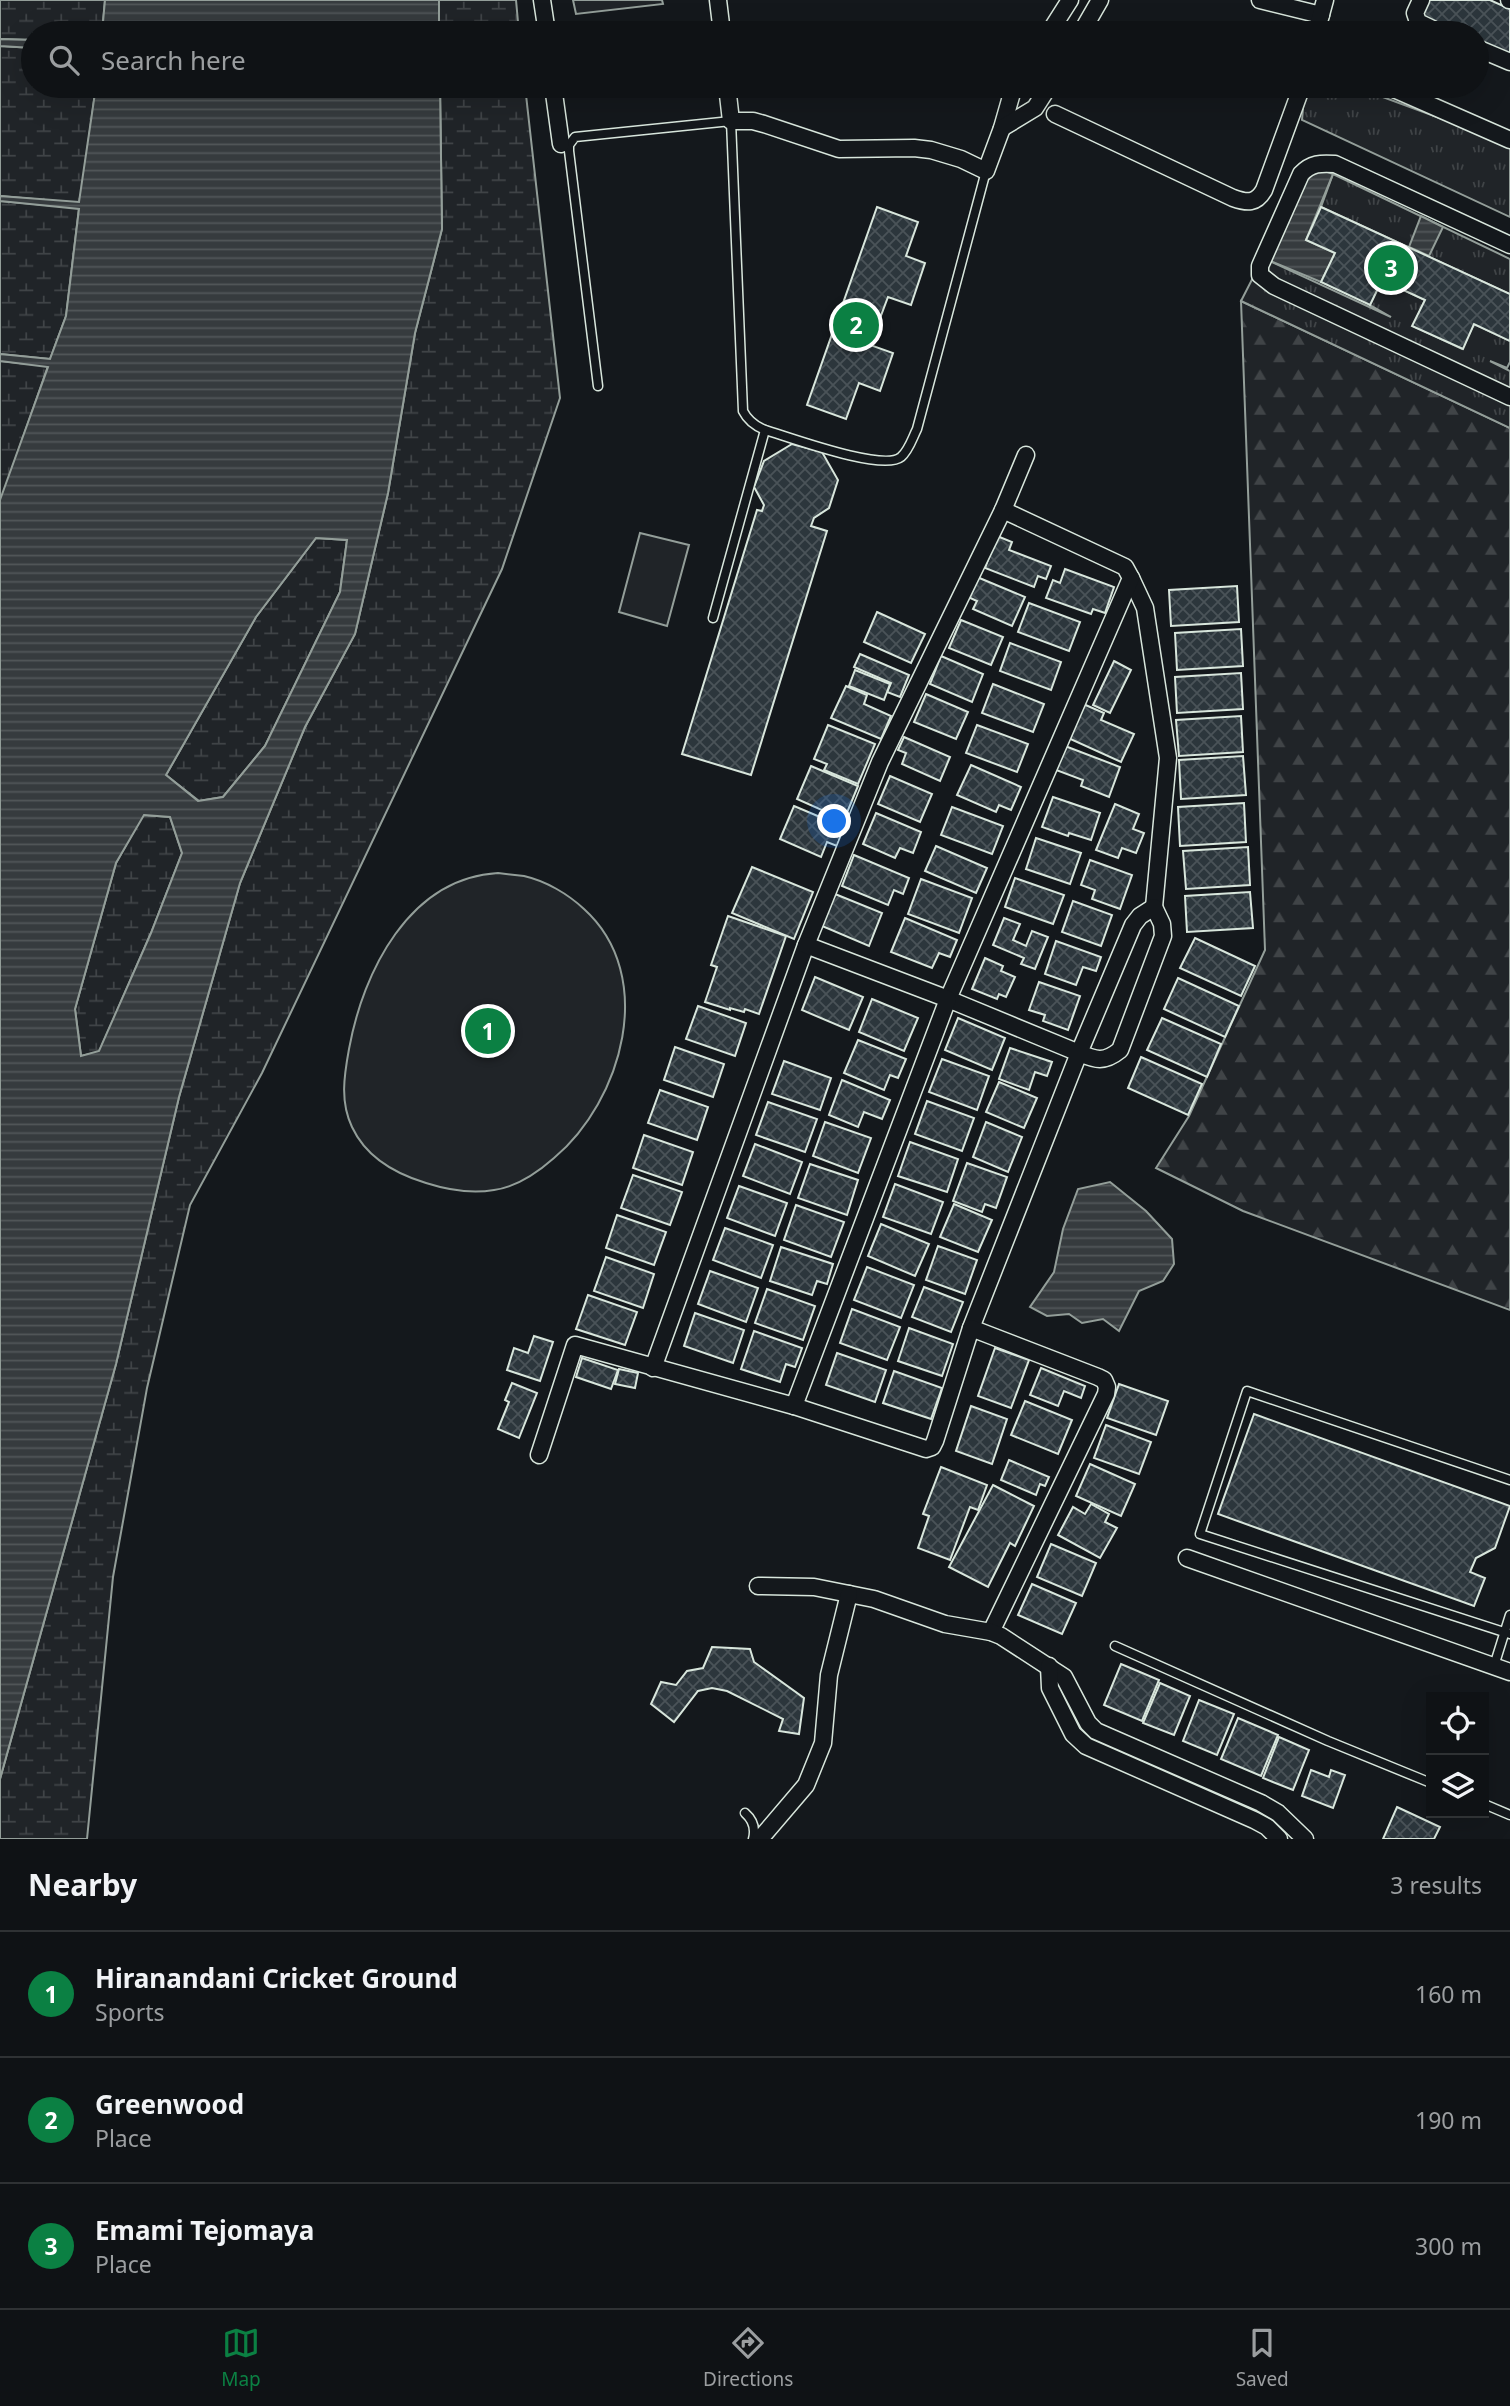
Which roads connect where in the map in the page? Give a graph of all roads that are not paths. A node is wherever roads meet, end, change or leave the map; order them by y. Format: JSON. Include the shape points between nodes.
{"nodes":[{"id":1,"x":542,"y":0,"type":"edge"},
{"id":2,"x":718,"y":0,"type":"edge"},
{"id":3,"x":1070,"y":0,"type":"edge"},
{"id":4,"x":1100,"y":0,"type":"edge"},
{"id":5,"x":1260,"y":0,"type":"edge"},
{"id":6,"x":1421,"y":0,"type":"edge"},
{"id":7,"x":1323,"y":7,"type":"edge"},
{"id":8,"x":545,"y":21,"type":"edge"},
{"id":9,"x":721,"y":21,"type":"edge"},
{"id":10,"x":1057,"y":21,"type":"edge"},
{"id":11,"x":1088,"y":21,"type":"edge"},
{"id":12,"x":1418,"y":21,"type":"edge"},
{"id":13,"x":1489,"y":53,"type":"edge"},
{"id":14,"x":1510,"y":62,"type":"edge"},
{"id":15,"x":555,"y":98,"type":"edge"},
{"id":16,"x":728,"y":98,"type":"edge"},
{"id":17,"x":1011,"y":98,"type":"edge"},
{"id":18,"x":1041,"y":98,"type":"edge"},
{"id":19,"x":1298,"y":98,"type":"edge"},
{"id":20,"x":1414,"y":98,"type":"edge"},
{"id":21,"x":1055,"y":114,"type":"dead end"},
{"id":22,"x":731,"y":121,"type":"junction"},
{"id":23,"x":1002,"y":128,"type":"junction"},
{"id":24,"x":1510,"y":140,"type":"edge"},
{"id":25,"x":561,"y":144,"type":"dead end"},
{"id":26,"x":986,"y":171,"type":"junction"},
{"id":27,"x":1510,"y":245,"type":"edge"},
{"id":28,"x":598,"y":386,"type":"dead end"},
{"id":29,"x":1510,"y":397,"type":"edge"},
{"id":30,"x":765,"y":430,"type":"junction"},
{"id":31,"x":1026,"y":455,"type":"dead end"},
{"id":32,"x":1003,"y":510,"type":"junction"},
{"id":33,"x":1131,"y":578,"type":"junction"},
{"id":34,"x":713,"y":618,"type":"dead end"},
{"id":35,"x":1154,"y":907,"type":"junction"},
{"id":36,"x":806,"y":944,"type":"junction"},
{"id":37,"x":948,"y":999,"type":"junction"},
{"id":38,"x":1079,"y":1053,"type":"junction"},
{"id":39,"x":971,"y":1328,"type":"junction"},
{"id":40,"x":653,"y":1368,"type":"junction"},
{"id":41,"x":793,"y":1406,"type":"junction"},
{"id":42,"x":539,"y":1455,"type":"dead end"},
{"id":43,"x":1510,"y":1480,"type":"edge"},
{"id":44,"x":1187,"y":1558,"type":"dead end"},
{"id":45,"x":758,"y":1586,"type":"dead end"},
{"id":46,"x":849,"y":1594,"type":"junction"},
{"id":47,"x":1510,"y":1615,"type":"edge"},
{"id":48,"x":991,"y":1632,"type":"junction"},
{"id":49,"x":1507,"y":1633,"type":"edge"},
{"id":50,"x":1115,"y":1646,"type":"dead end"},
{"id":51,"x":1049,"y":1666,"type":"junction"},
{"id":52,"x":1494,"y":1666,"type":"junction"},
{"id":53,"x":1510,"y":1672,"type":"edge"},
{"id":54,"x":1426,"y":1781,"type":"edge"},
{"id":55,"x":1261,"y":1803,"type":"junction"},
{"id":56,"x":1489,"y":1806,"type":"edge"},
{"id":57,"x":745,"y":1813,"type":"dead end"},
{"id":58,"x":1510,"y":1815,"type":"edge"},
{"id":59,"x":1254,"y":1820,"type":"junction"},
{"id":60,"x":753,"y":1839,"type":"edge"},
{"id":61,"x":760,"y":1839,"type":"edge"},
{"id":62,"x":1279,"y":1839,"type":"edge"},
{"id":63,"x":1305,"y":1839,"type":"edge"}],
"edges":[{"from":1,"to":8,"type":"street"},
{"from":2,"to":9,"type":"street"},
{"from":3,"to":10,"type":"street"},
{"from":4,"to":11,"type":"street"},
{"from":5,"to":7,"type":"street"},
{"from":6,"to":12,"type":"street","via":[[1415,13]]},
{"from":13,"to":14,"type":"street"},
{"from":15,"to":25,"type":"street"},
{"from":16,"to":22,"type":"street"},
{"from":17,"to":23,"type":"street"},
{"from":18,"to":23,"type":"street","via":[[1035,108]]},
{"from":19,"to":21,"type":"street","via":[[1264,190],[1251,202],[1233,198]]},
{"from":20,"to":24,"type":"street"},
{"from":22,"to":26,"type":"street","via":[[753,121],[839,149],[931,150]]},
{"from":22,"to":28,"type":"lane","via":[[579,135],[571,141]]},
{"from":22,"to":30,"type":"lane","via":[[743,411]]},
{"from":23,"to":26,"type":"street"},
{"from":26,"to":30,"type":"lane","via":[[908,449],[899,459],[868,460]]},
{"from":27,"to":29,"type":"street","via":[[1335,164],[1320,163],[1301,174],[1260,275],[1274,286]]},
{"from":30,"to":34,"type":"lane"},
{"from":31,"to":32,"type":"street"},
{"from":32,"to":33,"type":"street","via":[[1125,567]]},
{"from":32,"to":36,"type":"street","via":[[880,762]]},
{"from":33,"to":35,"type":"street","via":[[1146,608],[1168,758]]},
{"from":33,"to":37,"type":"street"},
{"from":35,"to":38,"type":"street","via":[[1133,925]]},
{"from":35,"to":38,"type":"street","via":[[1163,936],[1120,1051],[1099,1061]]},
{"from":36,"to":37,"type":"street"},
{"from":36,"to":40,"type":"street"},
{"from":37,"to":38,"type":"street"},
{"from":37,"to":41,"type":"street"},
{"from":38,"to":39,"type":"street"},
{"from":39,"to":41,"type":"street","via":[[932,1447],[926,1449]]},
{"from":39,"to":48,"type":"street","via":[[1098,1377],[1107,1387]]},
{"from":40,"to":41,"type":"street"},
{"from":40,"to":42,"type":"street","via":[[575,1345]]},
{"from":43,"to":49,"type":"lane","via":[[1247,1391],[1200,1534]]},
{"from":44,"to":52,"type":"street"},
{"from":45,"to":46,"type":"street","via":[[814,1587]]},
{"from":46,"to":48,"type":"street","via":[[945,1624]]},
{"from":46,"to":61,"type":"street","via":[[829,1675],[823,1743],[806,1785]]},
{"from":47,"to":49,"type":"lane"},
{"from":48,"to":51,"type":"street"},
{"from":49,"to":52,"type":"lane"},
{"from":50,"to":54,"type":"lane"},
{"from":51,"to":55,"type":"street","via":[[1065,1677],[1096,1731]]},
{"from":51,"to":59,"type":"street","via":[[1050,1688],[1073,1734],[1086,1746]]},
{"from":52,"to":53,"type":"street"},
{"from":55,"to":59,"type":"street"},
{"from":55,"to":63,"type":"street","via":[[1278,1812]]},
{"from":56,"to":58,"type":"lane"},
{"from":57,"to":60,"type":"lane","via":[[752,1818]]},
{"from":59,"to":62,"type":"street"}]}
